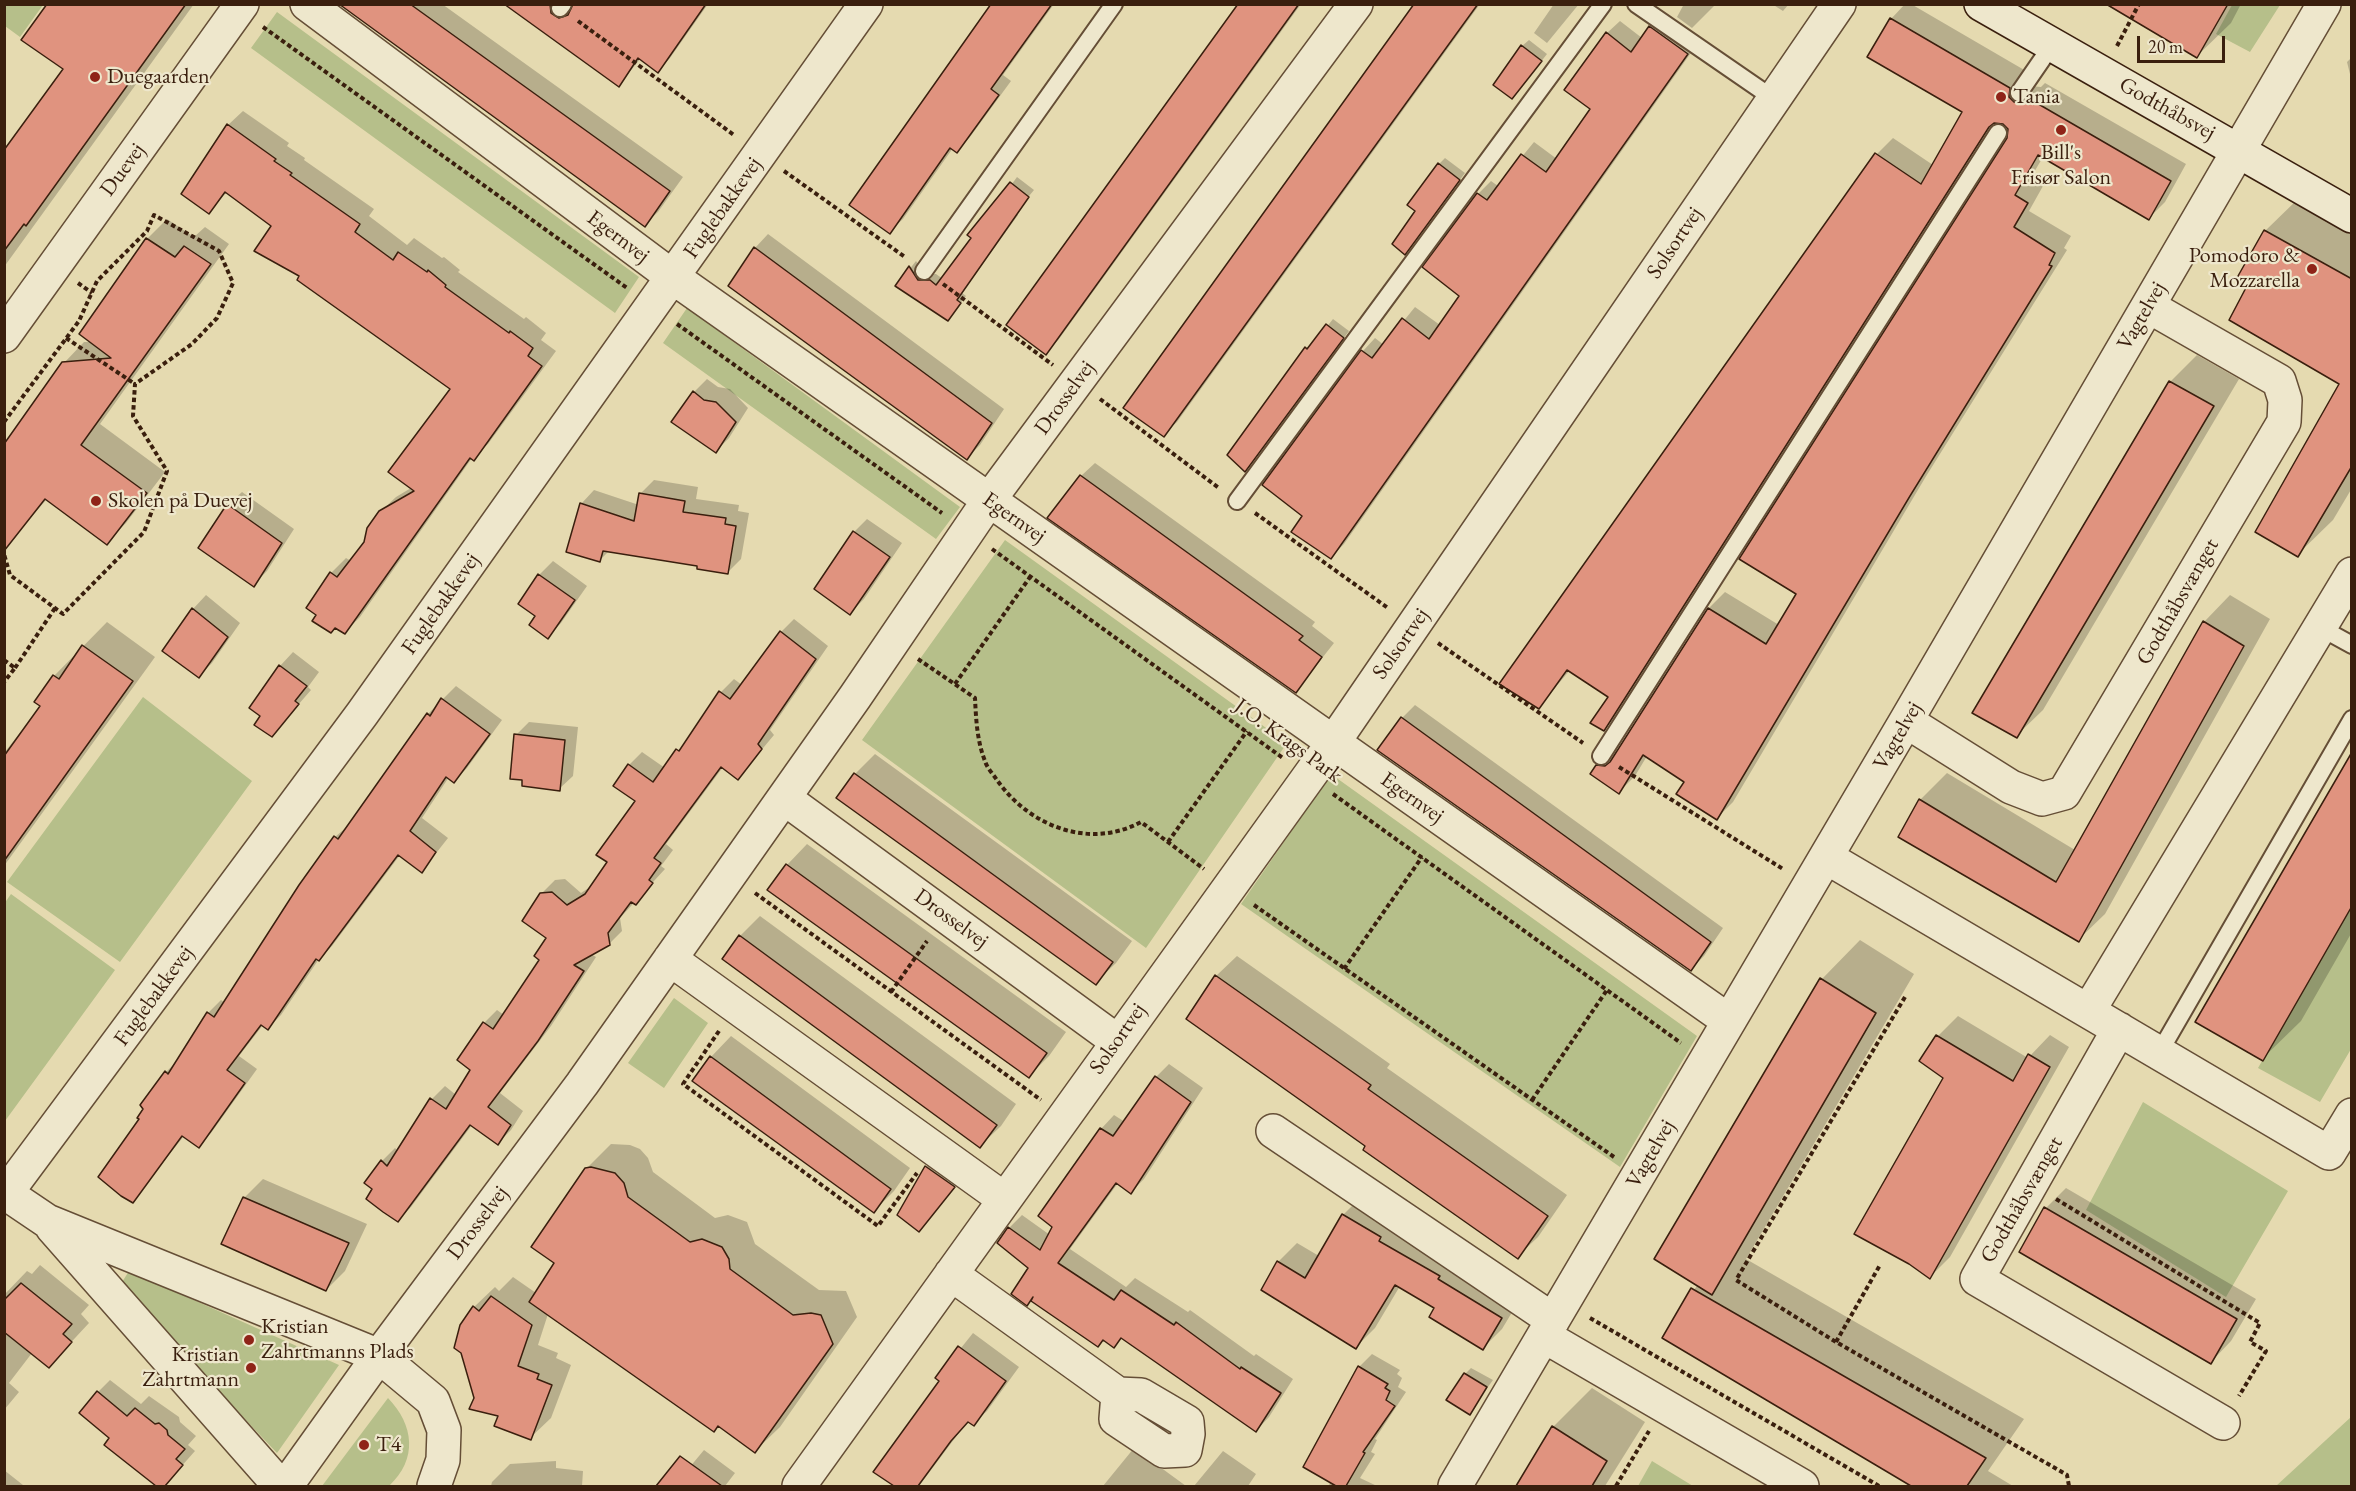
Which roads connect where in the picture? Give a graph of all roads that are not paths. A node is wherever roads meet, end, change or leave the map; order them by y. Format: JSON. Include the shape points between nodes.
{"nodes":[{"id":1,"x":307,"y":4,"type":"edge"},
{"id":2,"x":866,"y":4,"type":"edge"},
{"id":3,"x":1114,"y":4,"type":"edge"},
{"id":4,"x":1356,"y":4,"type":"edge"},
{"id":5,"x":1603,"y":4,"type":"edge"},
{"id":6,"x":1636,"y":4,"type":"edge"},
{"id":7,"x":1839,"y":4,"type":"edge"},
{"id":8,"x":1981,"y":4,"type":"edge"},
{"id":9,"x":2324,"y":4,"type":"edge"},
{"id":10,"x":240,"y":7,"type":"edge"},
{"id":11,"x":2052,"y":45,"type":"junction"},
{"id":12,"x":2019,"y":93,"type":"dead end"},
{"id":13,"x":1774,"y":99,"type":"junction"},
{"id":14,"x":1998,"y":133,"type":"dead end"},
{"id":15,"x":2239,"y":150,"type":"junction"},
{"id":16,"x":2352,"y":216,"type":"edge"},
{"id":17,"x":924,"y":271,"type":"road end"},
{"id":18,"x":674,"y":278,"type":"junction"},
{"id":19,"x":2148,"y":306,"type":"junction"},
{"id":20,"x":4,"y":336,"type":"edge"},
{"id":21,"x":989,"y":501,"type":"junction"},
{"id":22,"x":1237,"y":501,"type":"road end"},
{"id":23,"x":2352,"y":574,"type":"edge"},
{"id":24,"x":2321,"y":628,"type":"junction"},
{"id":25,"x":2352,"y":645,"type":"edge"},
{"id":26,"x":2352,"y":719,"type":"edge"},
{"id":27,"x":1906,"y":721,"type":"junction"},
{"id":28,"x":1333,"y":742,"type":"junction"},
{"id":29,"x":1601,"y":756,"type":"road end"},
{"id":30,"x":784,"y":798,"type":"junction"},
{"id":31,"x":1826,"y":857,"type":"junction"},
{"id":32,"x":670,"y":959,"type":"junction"},
{"id":33,"x":2088,"y":1010,"type":"junction"},
{"id":34,"x":1729,"y":1021,"type":"junction"},
{"id":35,"x":2119,"y":1029,"type":"junction"},
{"id":36,"x":1117,"y":1041,"type":"junction"},
{"id":37,"x":2159,"y":1053,"type":"junction"},
{"id":38,"x":2352,"y":1115,"type":"edge"},
{"id":39,"x":1273,"y":1131,"type":"dead end"},
{"id":40,"x":5,"y":1194,"type":"edge"},
{"id":41,"x":1004,"y":1199,"type":"junction"},
{"id":42,"x":47,"y":1221,"type":"junction"},
{"id":43,"x":951,"y":1274,"type":"junction"},
{"id":44,"x":1553,"y":1319,"type":"junction"},
{"id":45,"x":379,"y":1356,"type":"junction"},
{"id":46,"x":1118,"y":1394,"type":"dead end"},
{"id":47,"x":2223,"y":1423,"type":"road end"},
{"id":48,"x":280,"y":1486,"type":"edge"},
{"id":49,"x":286,"y":1486,"type":"edge"},
{"id":50,"x":434,"y":1486,"type":"edge"},
{"id":51,"x":799,"y":1486,"type":"edge"},
{"id":52,"x":1455,"y":1486,"type":"edge"},
{"id":53,"x":1802,"y":1486,"type":"edge"}],
"edges":[{"from":1,"to":18,"type":"street","name":"Egernvej"},
{"from":2,"to":18,"type":"street","name":"Fuglebakkevej"},
{"from":3,"to":17,"type":"lane"},
{"from":4,"to":21,"type":"street","name":"Drosselvej"},
{"from":5,"to":22,"type":"lane"},
{"from":6,"to":13,"type":"lane"},
{"from":7,"to":13,"type":"street","name":"Solsortvej"},
{"from":8,"to":11,"type":"street","name":"Godthåbsvej"},
{"from":9,"to":15,"type":"street","name":"Vagtelvej"},
{"from":10,"to":20,"type":"street","name":"Duevej"},
{"from":11,"to":12,"type":"lane"},
{"from":11,"to":15,"type":"street","name":"Godthåbsvej"},
{"from":13,"to":28,"type":"street","name":"Solsortvej"},
{"from":14,"to":29,"type":"lane"},
{"from":15,"to":16,"type":"street","name":"Godthåbsvej"},
{"from":15,"to":19,"type":"street","name":"Vagtelvej"},
{"from":18,"to":21,"type":"street","name":"Egernvej"},
{"from":18,"to":40,"type":"street","name":"Fuglebakkevej","via":[[362,714]]},
{"from":19,"to":27,"type":"street","name":"Vagtelvej"},
{"from":19,"to":27,"type":"street","name":"Godthåbsvænget","via":[[2278,381],[2285,400],[2284,422],[2064,793],[2042,799],[2011,787]]},
{"from":21,"to":28,"type":"street","name":"Egernvej"},
{"from":21,"to":30,"type":"street","name":"Drosselvej"},
{"from":23,"to":24,"type":"street"},
{"from":24,"to":25,"type":"lane"},
{"from":24,"to":33,"type":"street"},
{"from":26,"to":37,"type":"lane"},
{"from":27,"to":31,"type":"street","name":"Vagtelvej"},
{"from":28,"to":34,"type":"street","name":"Egernvej"},
{"from":28,"to":36,"type":"street","name":"Solsortvej"},
{"from":30,"to":32,"type":"street","name":"Drosselvej"},
{"from":30,"to":36,"type":"street","name":"Drosselvej"},
{"from":31,"to":33,"type":"street"},
{"from":31,"to":34,"type":"street","name":"Vagtelvej"},
{"from":32,"to":41,"type":"street"},
{"from":32,"to":45,"type":"street","name":"Drosselvej"},
{"from":33,"to":35,"type":"street"},
{"from":34,"to":44,"type":"street","name":"Vagtelvej"},
{"from":35,"to":37,"type":"street"},
{"from":35,"to":47,"type":"street","name":"Godthåbsvænget","via":[[1977,1279]]},
{"from":36,"to":41,"type":"street","name":"Solsortvej"},
{"from":37,"to":38,"type":"street","via":[[2329,1153]]},
{"from":39,"to":44,"type":"street"},
{"from":40,"to":42,"type":"street"},
{"from":41,"to":43,"type":"street","name":"Solsortvej"},
{"from":42,"to":45,"type":"street"},
{"from":42,"to":48,"type":"street"},
{"from":43,"to":46,"type":"street"},
{"from":43,"to":51,"type":"street","name":"Solsortvej"},
{"from":44,"to":52,"type":"street","name":"Vagtelvej"},
{"from":44,"to":53,"type":"street","via":[[1662,1407]]},
{"from":45,"to":49,"type":"street","name":"Drosselvej"},
{"from":45,"to":50,"type":"street","via":[[433,1401],[444,1430],[444,1460]]}]}
